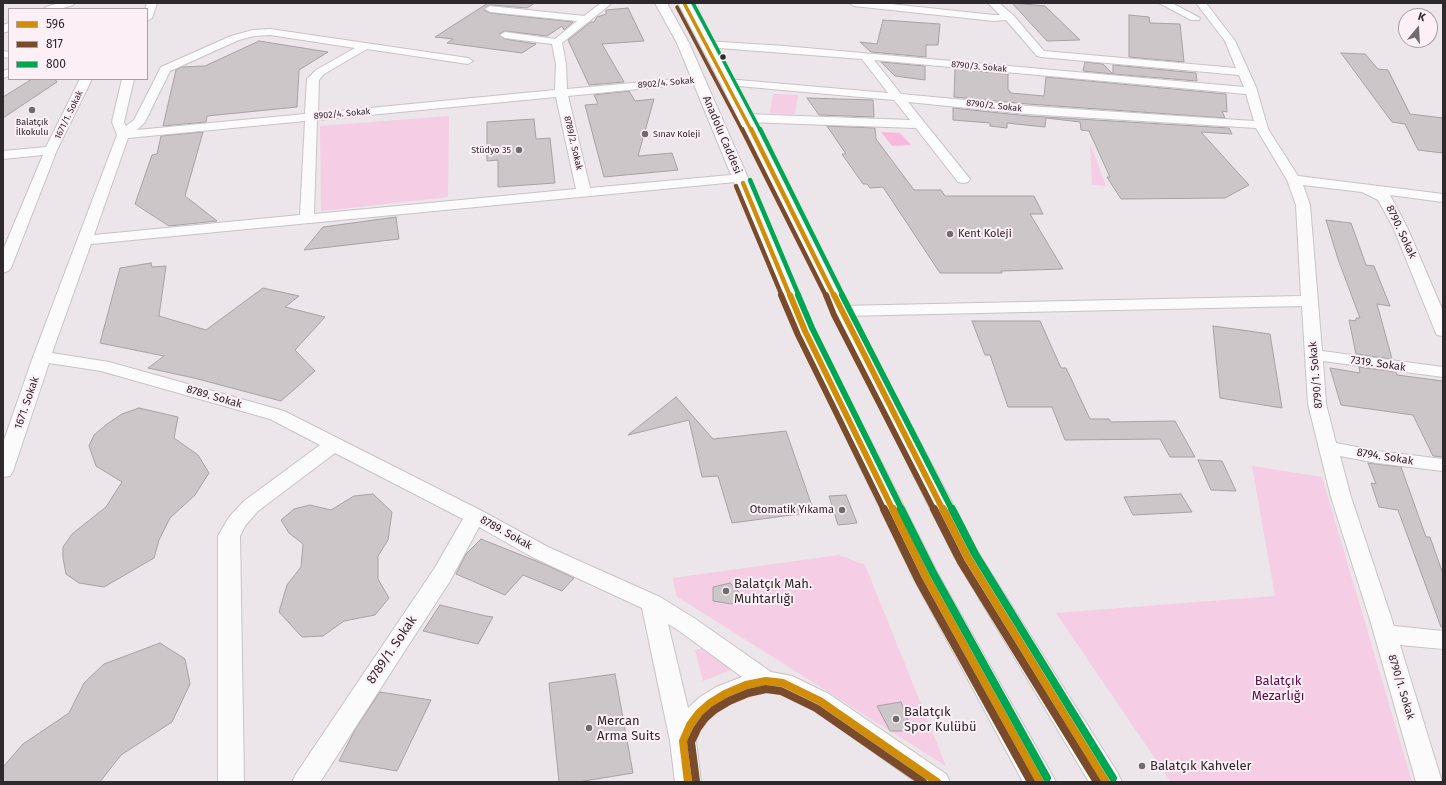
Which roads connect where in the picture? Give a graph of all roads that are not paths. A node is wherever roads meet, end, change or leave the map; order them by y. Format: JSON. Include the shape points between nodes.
{"nodes":[{"id":1,"x":70,"y":3,"type":"edge"},
{"id":2,"x":152,"y":3,"type":"edge"},
{"id":3,"x":549,"y":3,"type":"edge"},
{"id":4,"x":607,"y":3,"type":"edge"},
{"id":5,"x":661,"y":3,"type":"edge"},
{"id":6,"x":684,"y":3,"type":"edge"},
{"id":7,"x":854,"y":3,"type":"edge"},
{"id":8,"x":993,"y":3,"type":"edge"},
{"id":9,"x":1164,"y":3,"type":"edge"},
{"id":10,"x":1201,"y":3,"type":"edge"},
{"id":11,"x":52,"y":8,"type":"edge"},
{"id":12,"x":490,"y":9,"type":"dead end"},
{"id":13,"x":534,"y":13,"type":"junction"},
{"id":14,"x":148,"y":15,"type":"edge"},
{"id":15,"x":1009,"y":17,"type":"junction"},
{"id":16,"x":586,"y":20,"type":"junction"},
{"id":17,"x":1214,"y":20,"type":"junction"},
{"id":18,"x":557,"y":42,"type":"junction"},
{"id":19,"x":706,"y":44,"type":"junction"},
{"id":20,"x":365,"y":46,"type":"junction"},
{"id":21,"x":866,"y":56,"type":"junction"},
{"id":22,"x":468,"y":61,"type":"dead end"},
{"id":23,"x":1243,"y":72,"type":"junction"},
{"id":24,"x":86,"y":80,"type":"edge"},
{"id":25,"x":128,"y":80,"type":"edge"},
{"id":26,"x":699,"y":80,"type":"junction"},
{"id":27,"x":727,"y":82,"type":"junction"},
{"id":28,"x":1251,"y":91,"type":"junction"},
{"id":29,"x":561,"y":93,"type":"junction"},
{"id":30,"x":897,"y":97,"type":"junction"},
{"id":31,"x":311,"y":117,"type":"junction"},
{"id":32,"x":745,"y":118,"type":"junction"},
{"id":33,"x":919,"y":124,"type":"junction"},
{"id":34,"x":1261,"y":125,"type":"junction"},
{"id":35,"x":123,"y":135,"type":"junction"},
{"id":36,"x":51,"y":150,"type":"junction"},
{"id":37,"x":3,"y":154,"type":"edge"},
{"id":38,"x":740,"y":178,"type":"junction"},
{"id":39,"x":963,"y":179,"type":"dead end"},
{"id":40,"x":1294,"y":180,"type":"junction"},
{"id":41,"x":1365,"y":188,"type":"junction"},
{"id":42,"x":584,"y":193,"type":"junction"},
{"id":43,"x":1443,"y":198,"type":"edge"},
{"id":44,"x":307,"y":219,"type":"junction"},
{"id":45,"x":85,"y":240,"type":"junction"},
{"id":46,"x":3,"y":268,"type":"edge"},
{"id":47,"x":1310,"y":301,"type":"junction"},
{"id":48,"x":841,"y":311,"type":"junction"},
{"id":49,"x":1443,"y":331,"type":"edge"},
{"id":50,"x":1314,"y":355,"type":"junction"},
{"id":51,"x":42,"y":358,"type":"junction"},
{"id":52,"x":1443,"y":372,"type":"edge"},
{"id":53,"x":334,"y":444,"type":"junction"},
{"id":54,"x":1328,"y":447,"type":"junction"},
{"id":55,"x":1443,"y":465,"type":"edge"},
{"id":56,"x":3,"y":472,"type":"edge"},
{"id":57,"x":475,"y":516,"type":"junction"},
{"id":58,"x":652,"y":603,"type":"junction"},
{"id":59,"x":1385,"y":634,"type":"junction"},
{"id":60,"x":1443,"y":640,"type":"edge"},
{"id":61,"x":766,"y":681,"type":"junction"},
{"id":62,"x":683,"y":741,"type":"junction"},
{"id":63,"x":231,"y":782,"type":"edge"},
{"id":64,"x":305,"y":782,"type":"edge"},
{"id":65,"x":688,"y":782,"type":"edge"},
{"id":66,"x":937,"y":782,"type":"edge"},
{"id":67,"x":1040,"y":782,"type":"edge"},
{"id":68,"x":1106,"y":782,"type":"edge"},
{"id":69,"x":1429,"y":782,"type":"edge"}],
"edges":[{"from":1,"to":11,"type":"street"},
{"from":2,"to":14,"type":"street"},
{"from":3,"to":13,"type":"street"},
{"from":4,"to":16,"type":"street"},
{"from":5,"to":26,"type":"highway","name":"Anadolu Caddesi","via":[[684,43]]},
{"from":6,"to":19,"type":"highway"},
{"from":7,"to":15,"type":"street","via":[[994,18]]},
{"from":8,"to":15,"type":"street"},
{"from":9,"to":17,"type":"street","via":[[1191,19]]},
{"from":10,"to":17,"type":"street","name":"8790/1. Sokak"},
{"from":12,"to":13,"type":"street"},
{"from":13,"to":16,"type":"street"},
{"from":13,"to":18,"type":"street","via":[[505,35]]},
{"from":15,"to":23,"type":"street","via":[[1041,54]]},
{"from":16,"to":18,"type":"street"},
{"from":17,"to":23,"type":"street","name":"8790/1. Sokak","via":[[1230,41]]},
{"from":18,"to":29,"type":"street","via":[[561,64]]},
{"from":19,"to":21,"type":"street","name":"8790/3. Sokak"},
{"from":19,"to":27,"type":"highway"},
{"from":20,"to":22,"type":"street"},
{"from":20,"to":31,"type":"street","via":[[313,78]]},
{"from":20,"to":35,"type":"street","via":[[270,32],[234,38],[165,69],[139,122]]},
{"from":21,"to":28,"type":"street","name":"8790/3. Sokak"},
{"from":21,"to":30,"type":"street"},
{"from":23,"to":28,"type":"street","name":"8790/1. Sokak"},
{"from":24,"to":36,"type":"street","name":"1671/1. Sokak"},
{"from":25,"to":35,"type":"street","via":[[118,122]]},
{"from":26,"to":29,"type":"street","name":"8902/4. Sokak"},
{"from":26,"to":38,"type":"highway","name":"Anadolu Caddesi"},
{"from":27,"to":30,"type":"street","name":"8790/2. Sokak"},
{"from":27,"to":32,"type":"highway"},
{"from":28,"to":34,"type":"street","name":"8790/1. Sokak"},
{"from":29,"to":31,"type":"street","name":"8902/4. Sokak"},
{"from":29,"to":42,"type":"street","name":"8789/2. Sokak"},
{"from":30,"to":33,"type":"street"},
{"from":30,"to":34,"type":"street","name":"8790/2. Sokak","via":[[1028,110]]},
{"from":31,"to":35,"type":"street","name":"8902/4. Sokak"},
{"from":31,"to":44,"type":"street"},
{"from":32,"to":33,"type":"street"},
{"from":32,"to":48,"type":"highway"},
{"from":33,"to":39,"type":"street"},
{"from":34,"to":40,"type":"street","name":"8790/1. Sokak"},
{"from":35,"to":45,"type":"street","name":"1671. Sokak"},
{"from":36,"to":37,"type":"street"},
{"from":36,"to":46,"type":"street"},
{"from":38,"to":42,"type":"street"},
{"from":38,"to":67,"type":"highway","name":"Anadolu Caddesi","via":[[805,331],[923,570]]},
{"from":40,"to":41,"type":"street","name":"8790. Sokak"},
{"from":40,"to":47,"type":"street","name":"8790/1. Sokak","via":[[1303,205]]},
{"from":41,"to":43,"type":"street"},
{"from":41,"to":49,"type":"street","name":"8790. Sokak","via":[[1384,197],[1400,227]]},
{"from":42,"to":44,"type":"street"},
{"from":44,"to":45,"type":"street"},
{"from":45,"to":51,"type":"street","name":"1671. Sokak"},
{"from":47,"to":48,"type":"street"},
{"from":47,"to":50,"type":"street","name":"8790/1. Sokak"},
{"from":48,"to":68,"type":"highway","via":[[968,558]]},
{"from":50,"to":52,"type":"street","name":"7319. Sokak"},
{"from":50,"to":54,"type":"street","name":"8790/1. Sokak","via":[[1317,404]]},
{"from":51,"to":53,"type":"street","name":"8789. Sokak","via":[[103,366],[277,415]]},
{"from":51,"to":56,"type":"street","name":"1671. Sokak"},
{"from":53,"to":57,"type":"street","name":"8789. Sokak"},
{"from":53,"to":63,"type":"street","via":[[251,506],[236,522],[230,536]]},
{"from":54,"to":55,"type":"street","name":"8794. Sokak","via":[[1377,457]]},
{"from":54,"to":59,"type":"street","name":"8790/1. Sokak","via":[[1341,497]]},
{"from":57,"to":58,"type":"street","name":"8789. Sokak","via":[[540,552]]},
{"from":57,"to":64,"type":"street","name":"8789/1. Sokak","via":[[442,576]]},
{"from":58,"to":61,"type":"street","name":"8789. Sokak"},
{"from":58,"to":62,"type":"street"},
{"from":59,"to":60,"type":"street"},
{"from":59,"to":69,"type":"street","name":"8790/1. Sokak"},
{"from":61,"to":62,"type":"street","via":[[746,685],[709,704],[690,725]]},
{"from":61,"to":66,"type":"street","name":"8789. Sokak","via":[[783,683],[820,701]]},
{"from":62,"to":65,"type":"street"}]}
